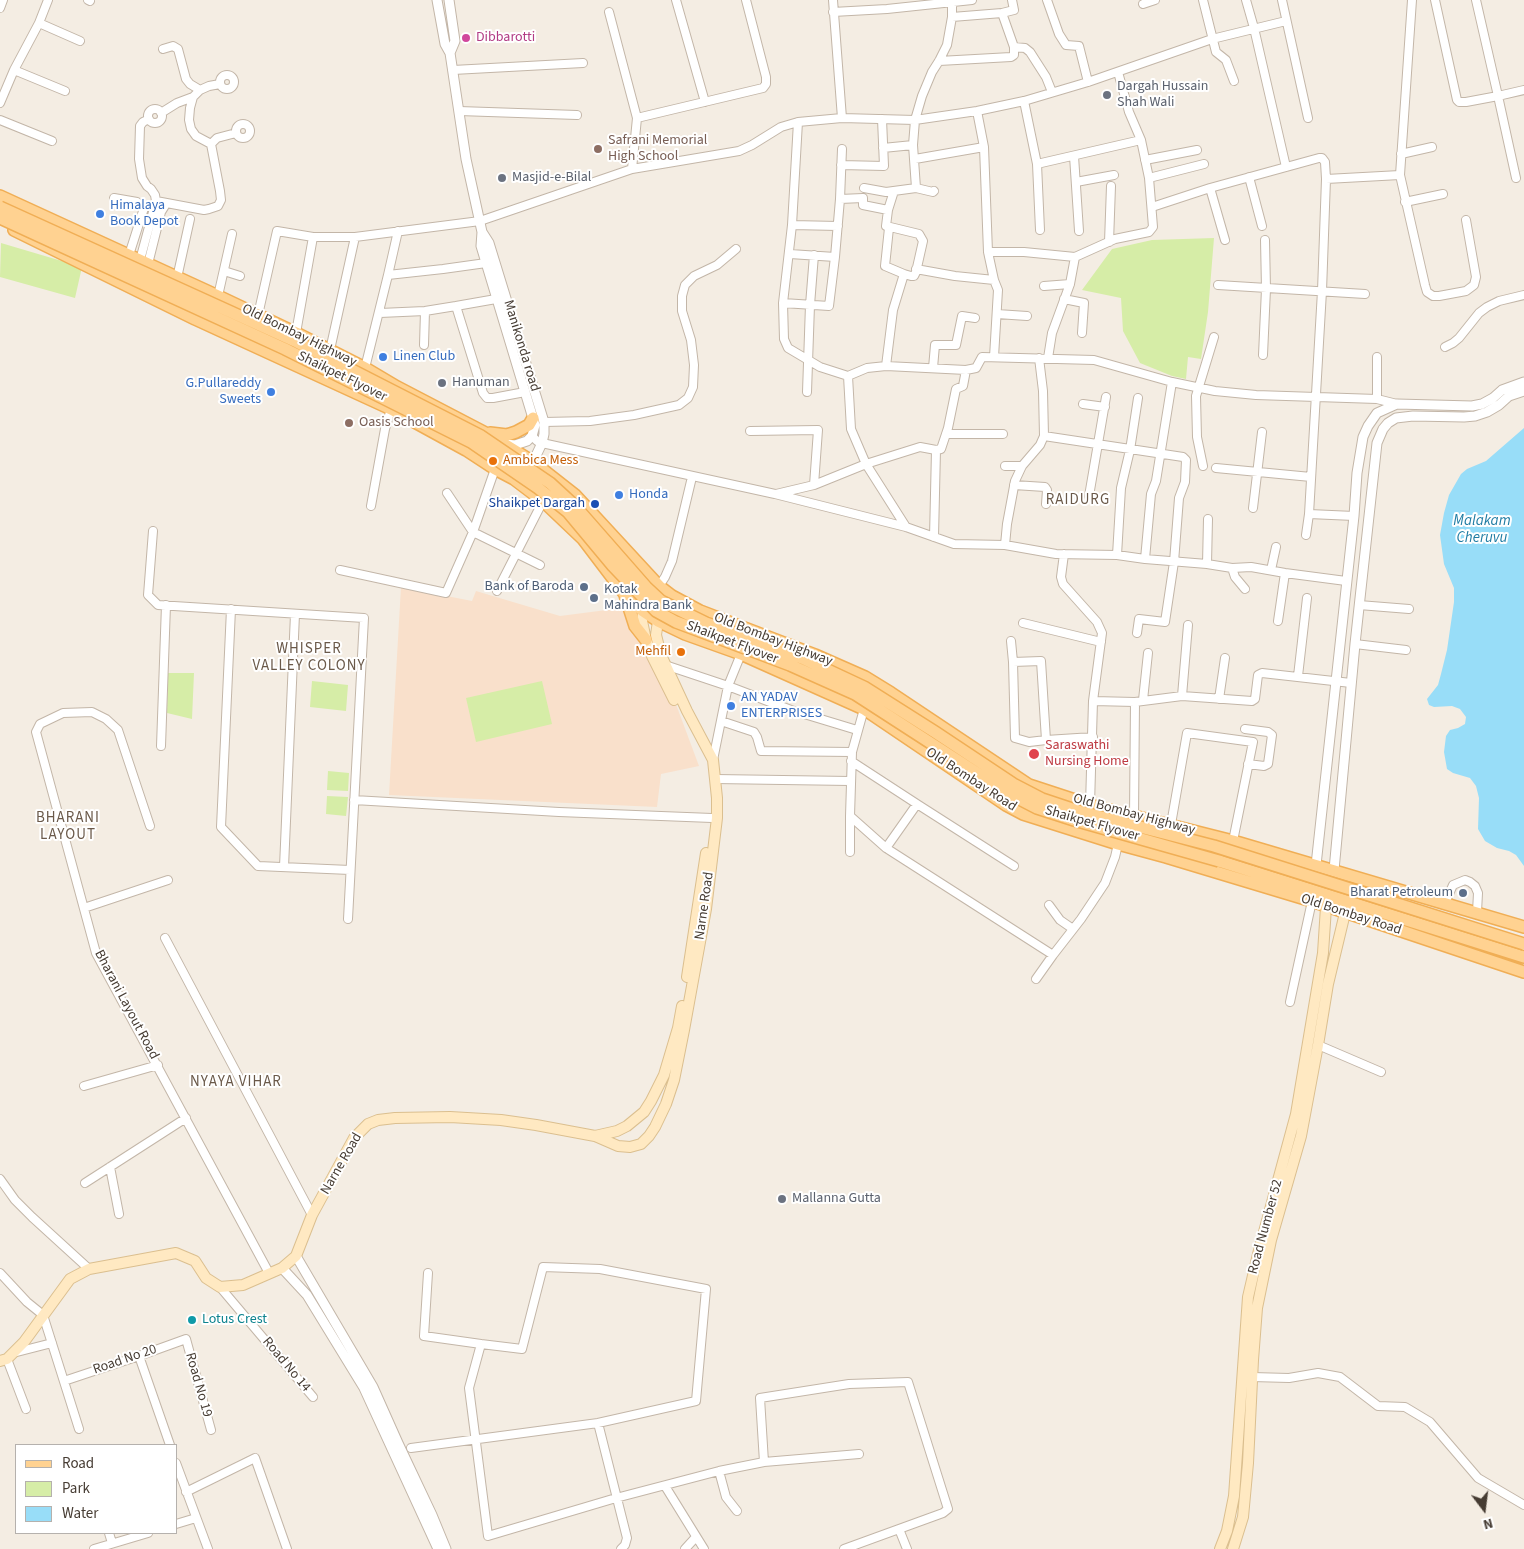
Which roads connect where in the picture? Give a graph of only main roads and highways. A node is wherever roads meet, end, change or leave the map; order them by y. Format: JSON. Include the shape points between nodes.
{"nodes":[{"id":1,"x":0,"y":196,"type":"edge"},
{"id":2,"x":0,"y":207,"type":"edge"},
{"id":3,"x":0,"y":218,"type":"edge"},
{"id":4,"x":0,"y":224,"type":"edge"},
{"id":5,"x":177,"y":278,"type":"junction"},
{"id":6,"x":164,"y":303,"type":"junction"},
{"id":7,"x":539,"y":420,"type":"road end"},
{"id":8,"x":485,"y":433,"type":"junction"},
{"id":9,"x":514,"y":479,"type":"joint"},
{"id":10,"x":659,"y":586,"type":"junction"},
{"id":11,"x":624,"y":593,"type":"junction"},
{"id":12,"x":643,"y":611,"type":"junction"},
{"id":13,"x":658,"y":622,"type":"junction"},
{"id":14,"x":646,"y":640,"type":"junction"},
{"id":15,"x":1326,"y":906,"type":"junction"},
{"id":16,"x":1345,"y":913,"type":"junction"},
{"id":17,"x":1524,"y":926,"type":"edge"},
{"id":18,"x":1524,"y":944,"type":"edge"},
{"id":19,"x":1524,"y":957,"type":"edge"},
{"id":20,"x":1524,"y":972,"type":"edge"},
{"id":21,"x":595,"y":1136,"type":"junction"},
{"id":22,"x":6,"y":1358,"type":"edge"},
{"id":23,"x":1220,"y":1549,"type":"edge"},
{"id":24,"x":1233,"y":1549,"type":"edge"}],
"edges":[{"from":1,"to":5,"type":"main road","name":"Old Bombay Highway"},
{"from":2,"to":18,"type":"main road","name":"Shaikpet Flyover","bridge":true,"via":[[297,342],[481,436],[550,482],[662,601],[706,623],[802,658],[864,687],[1042,799],[1214,846]]},
{"from":3,"to":19,"type":"main road","name":"Shaikpet Flyover","bridge":true,"via":[[285,349],[471,442],[568,512],[656,611],[855,694],[1008,793],[1037,808],[1219,861]]},
{"from":4,"to":6,"type":"main road","name":"Old Bombay Highway"},
{"from":5,"to":6,"type":"main road"},
{"from":5,"to":8,"type":"main road","name":"Old Bombay Highway","via":[[330,350]]},
{"from":6,"to":9,"type":"main road","name":"Old Bombay Highway","via":[[391,409]]},
{"from":7,"to":8,"type":"main road","via":[[516,432]]},
{"from":8,"to":10,"type":"main road","name":"Old Bombay Highway","via":[[506,444],[575,495]]},
{"from":9,"to":11,"type":"main road","name":"Old Bombay Road","via":[[543,501],[583,540]]},
{"from":10,"to":12,"type":"main road"},
{"from":10,"to":17,"type":"main road","name":"Old Bombay Highway","via":[[700,611],[865,677],[1029,785],[1090,805],[1233,841]]},
{"from":11,"to":12,"type":"main road","name":"Old Bombay Road"},
{"from":11,"to":14,"type":"main road","via":[[635,626]]},
{"from":12,"to":13,"type":"main road","name":"Old Bombay Road"},
{"from":12,"to":14,"type":"main road","name":"Narne Road"},
{"from":13,"to":15,"type":"main road","name":"Old Bombay Road","via":[[741,654],[864,709],[1023,814]]},
{"from":13,"to":21,"type":"main road","name":"Narne Road","via":[[656,635],[665,665],[713,760],[717,818],[706,909],[674,1080],[655,1127],[641,1144],[630,1147],[618,1146]]},
{"from":14,"to":21,"type":"main road","name":"Narne Road","via":[[707,764],[712,818],[678,1028],[664,1075],[644,1112],[634,1121],[616,1131]]},
{"from":15,"to":16,"type":"main road","name":"Old Bombay Road"},
{"from":15,"to":23,"type":"main road","name":"Road Number 52","via":[[1322,953],[1296,1114],[1248,1297],[1234,1496]]},
{"from":16,"to":20,"type":"main road","name":"Old Bombay Road"},
{"from":16,"to":24,"type":"main road","name":"Road Number 52","via":[[1331,968],[1301,1136],[1271,1240],[1257,1308],[1244,1508]]},
{"from":21,"to":22,"type":"main road","name":"Narne Road","via":[[501,1120],[450,1117],[378,1120],[368,1124],[354,1138],[312,1216],[296,1256],[282,1268],[243,1285],[220,1287],[206,1278],[194,1261],[176,1253],[89,1269],[70,1279],[24,1342]]}]}
